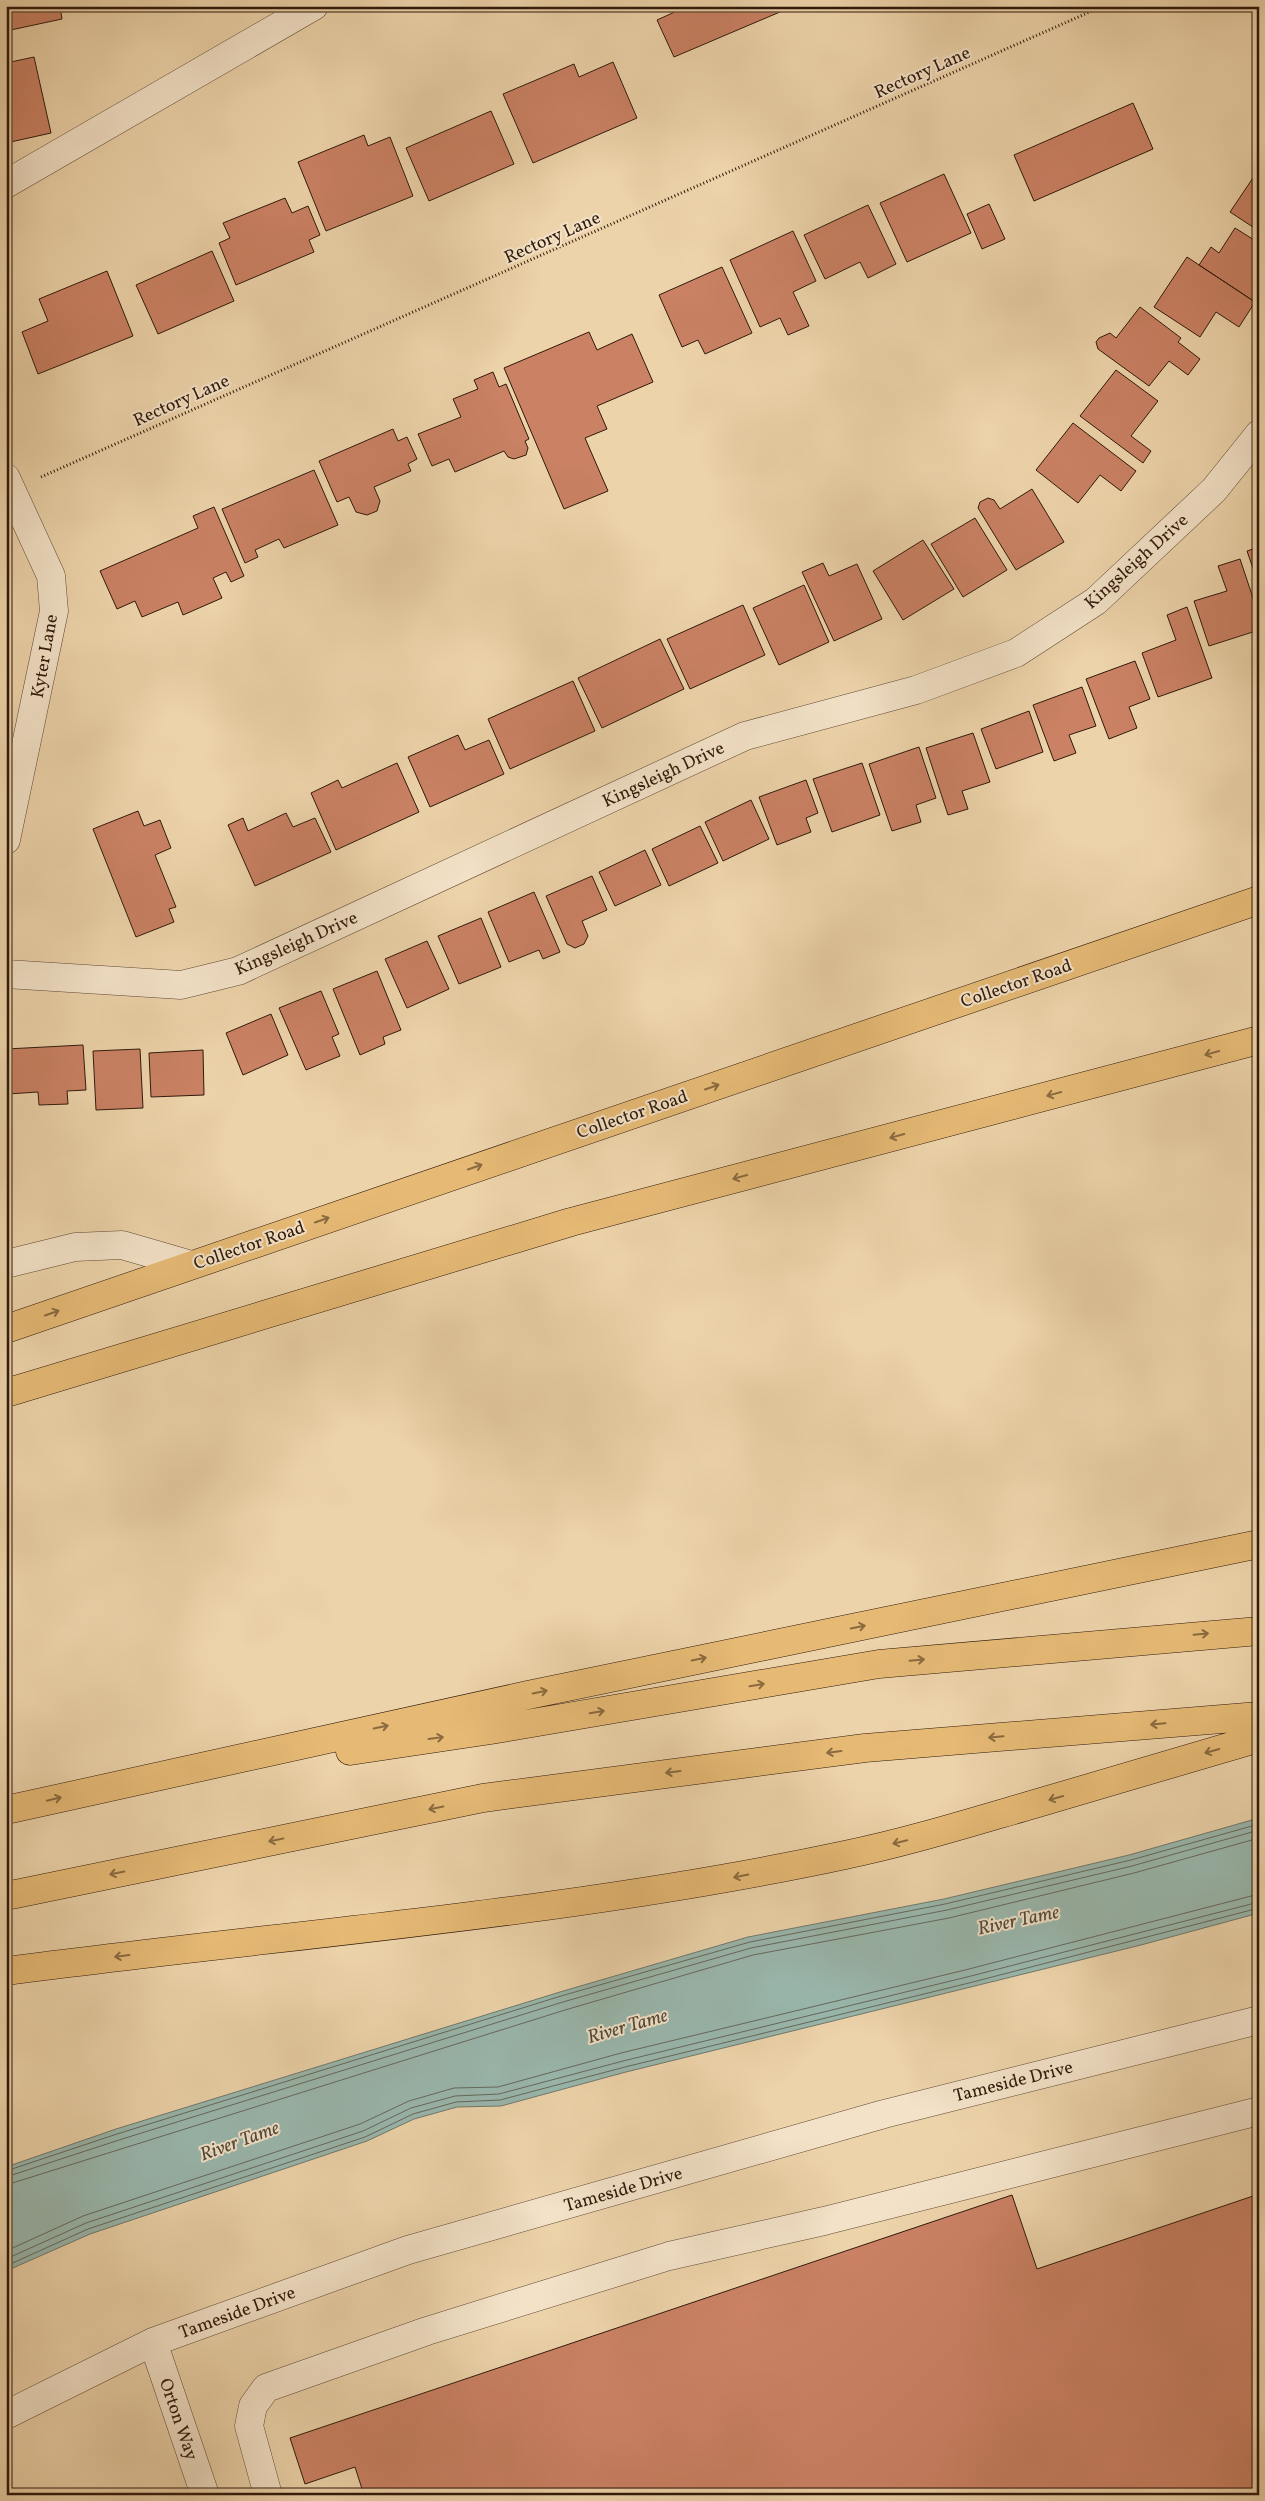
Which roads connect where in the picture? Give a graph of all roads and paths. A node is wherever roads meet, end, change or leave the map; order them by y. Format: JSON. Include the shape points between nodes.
{"nodes":[{"id":1,"x":314,"y":6,"type":"edge"},
{"id":2,"x":1103,"y":6,"type":"edge"},
{"id":3,"x":6,"y":184,"type":"edge"},
{"id":4,"x":1259,"y":434,"type":"edge"},
{"id":5,"x":8,"y":484,"type":"edge"},
{"id":6,"x":6,"y":840,"type":"edge"},
{"id":7,"x":1259,"y":900,"type":"edge"},
{"id":8,"x":6,"y":974,"type":"edge"},
{"id":9,"x":1259,"y":1040,"type":"edge"},
{"id":10,"x":6,"y":1264,"type":"edge"},
{"id":11,"x":191,"y":1264,"type":"junction"},
{"id":12,"x":6,"y":1329,"type":"edge"},
{"id":13,"x":6,"y":1393,"type":"edge"},
{"id":14,"x":1259,"y":1544,"type":"edge"},
{"id":15,"x":1259,"y":1631,"type":"edge"},
{"id":16,"x":1259,"y":1716,"type":"edge"},
{"id":17,"x":1259,"y":1738,"type":"edge"},
{"id":18,"x":111,"y":1786,"type":"junction"},
{"id":19,"x":6,"y":1810,"type":"edge"},
{"id":20,"x":6,"y":1896,"type":"edge"},
{"id":21,"x":6,"y":1971,"type":"edge"},
{"id":22,"x":1259,"y":2020,"type":"edge"},
{"id":23,"x":1259,"y":2111,"type":"edge"},
{"id":24,"x":153,"y":2342,"type":"junction"},
{"id":25,"x":6,"y":2415,"type":"edge"},
{"id":26,"x":205,"y":2495,"type":"edge"},
{"id":27,"x":268,"y":2495,"type":"edge"}],
"edges":[{"from":1,"to":3,"type":"street"},
{"from":2,"to":5,"type":"path","name":"Rectory Lane"},
{"from":4,"to":8,"type":"street","name":"Kingsleigh Drive","via":[[1214,490],[1096,601],[1016,653],[916,690],[745,736],[238,971],[181,985]]},
{"from":5,"to":6,"type":"street","name":"Kyter Lane","via":[[51,576],[54,611]]},
{"from":11,"to":7,"type":"highway","name":"Collector Road","one_way":true},
{"from":9,"to":13,"type":"highway","one_way":true,"via":[[571,1222]]},
{"from":10,"to":11,"type":"street","via":[[75,1247],[122,1245]]},
{"from":12,"to":11,"type":"highway","name":"Collector Road","one_way":true},
{"from":18,"to":14,"type":"highway","one_way":true,"via":[[528,1695]]},
{"from":18,"to":15,"type":"highway","one_way":true,"via":[[491,1730],[878,1664]]},
{"from":16,"to":20,"type":"highway","one_way":true,"via":[[865,1748],[483,1798]]},
{"from":17,"to":21,"type":"highway","one_way":true,"via":[[926,1836],[710,1882]]},
{"from":19,"to":18,"type":"highway","one_way":true},
{"from":22,"to":24,"type":"street","name":"Tameside Drive","via":[[884,2114],[408,2250]]},
{"from":23,"to":27,"type":"street","via":[[843,2216],[669,2256],[427,2332],[266,2388],[253,2406],[249,2426]]},
{"from":24,"to":25,"type":"street","name":"Tameside Drive"},
{"from":24,"to":26,"type":"street","name":"Orton Way"}]}
